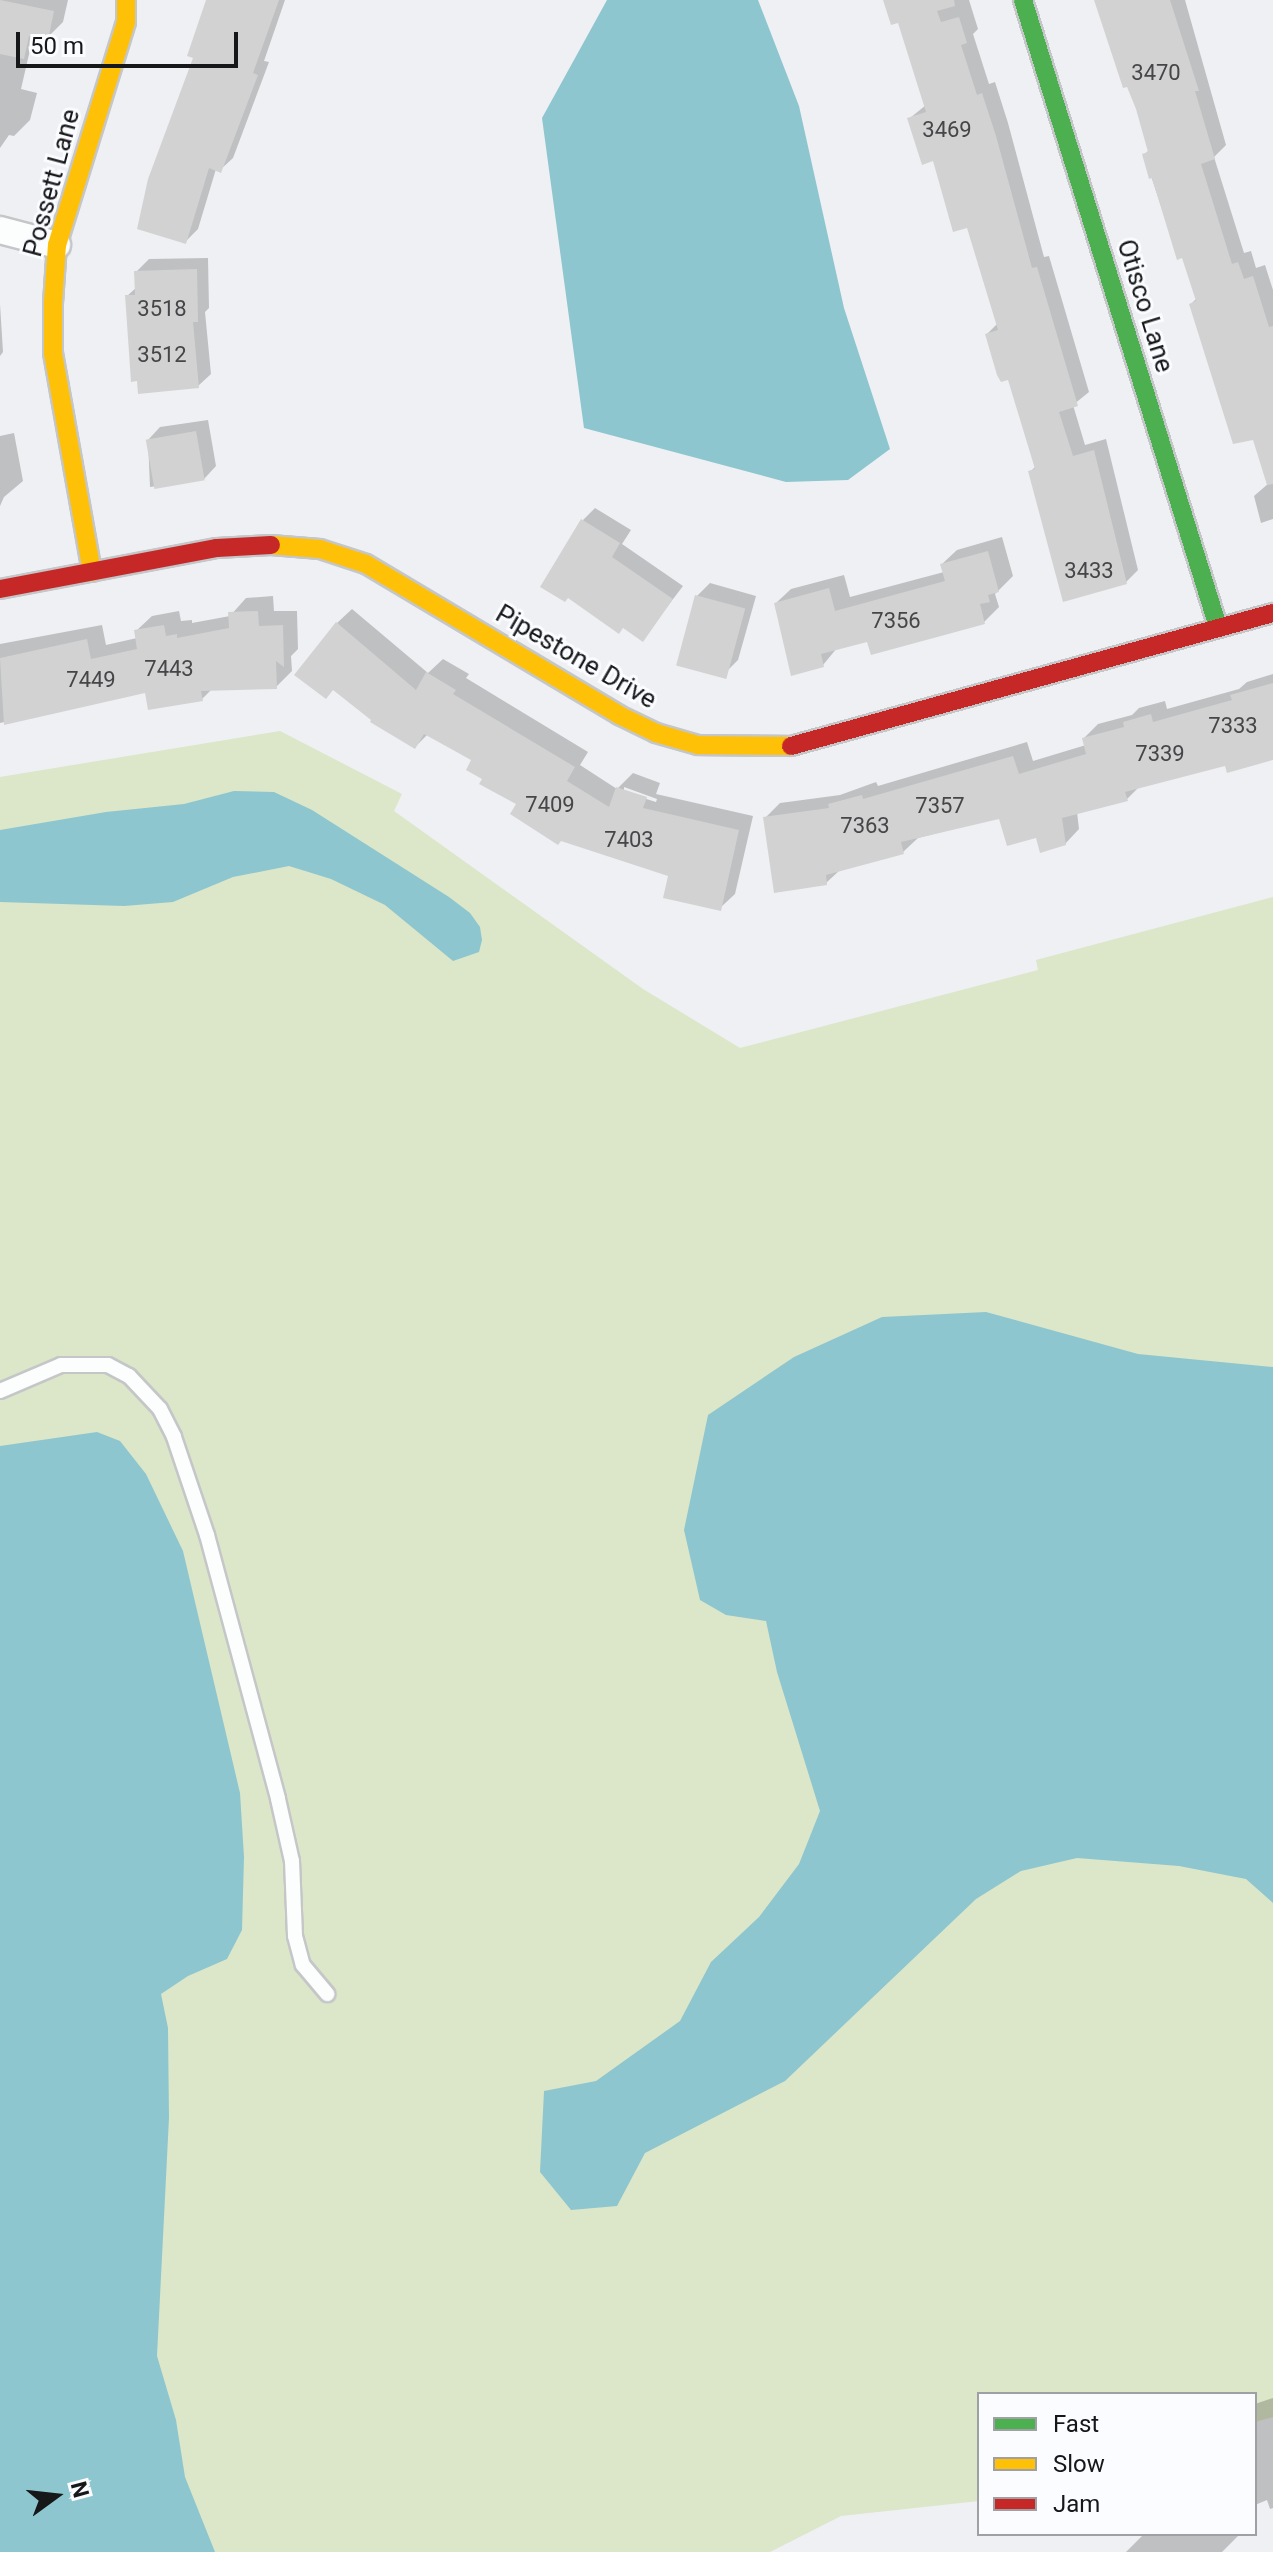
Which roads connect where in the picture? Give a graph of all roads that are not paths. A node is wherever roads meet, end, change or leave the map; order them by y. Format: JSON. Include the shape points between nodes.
{"nodes":[{"id":1,"x":126,"y":0,"type":"edge"},
{"id":2,"x":1023,"y":0,"type":"edge"},
{"id":3,"x":0,"y":230,"type":"edge"},
{"id":4,"x":57,"y":245,"type":"junction"},
{"id":5,"x":92,"y":572,"type":"junction"},
{"id":6,"x":0,"y":589,"type":"edge"},
{"id":7,"x":1273,"y":613,"type":"edge"},
{"id":8,"x":1218,"y":627,"type":"junction"},
{"id":9,"x":0,"y":1391,"type":"edge"},
{"id":10,"x":327,"y":1994,"type":"dead end"}],
"edges":[{"from":1,"to":4,"type":"street","name":"Possett Lane","via":[[126,22]]},
{"from":2,"to":8,"type":"street","name":"Otisco Lane"},
{"from":3,"to":4,"type":"street"},
{"from":4,"to":5,"type":"street","name":"Possett Lane","via":[[53,352]]},
{"from":5,"to":6,"type":"street","name":"Pipestone Drive"},
{"from":5,"to":8,"type":"street","name":"Pipestone Drive","via":[[217,548],[265,544],[320,549],[366,564],[656,733],[698,745],[740,748],[787,747],[837,735]]},
{"from":7,"to":8,"type":"street","name":"Pipestone Drive"},
{"from":9,"to":10,"type":"lane","via":[[61,1365],[108,1365],[129,1376],[160,1409],[207,1535],[278,1799],[292,1861],[295,1936],[303,1965]]}]}
